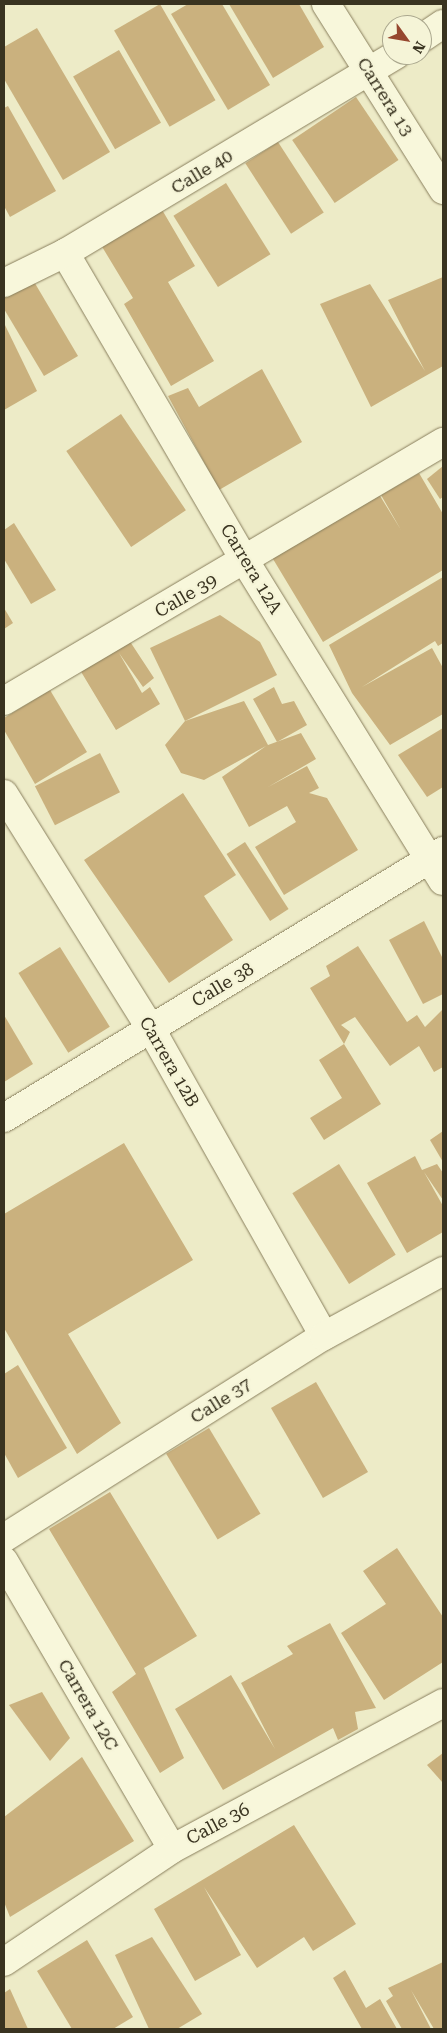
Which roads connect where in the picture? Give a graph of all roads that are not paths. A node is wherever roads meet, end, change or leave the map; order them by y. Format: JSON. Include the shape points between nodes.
{"nodes":[{"id":1,"x":326,"y":4,"type":"edge"},
{"id":2,"x":443,"y":24,"type":"edge"},
{"id":3,"x":432,"y":31,"type":"edge"},
{"id":4,"x":382,"y":65,"type":"edge"},
{"id":5,"x":370,"y":73,"type":"junction"},
{"id":6,"x":443,"y":190,"type":"edge"},
{"id":7,"x":65,"y":253,"type":"junction"},
{"id":8,"x":4,"y":283,"type":"edge"},
{"id":9,"x":443,"y":442,"type":"edge"},
{"id":10,"x":245,"y":562,"type":"junction"},
{"id":11,"x":4,"y":701,"type":"edge"},
{"id":12,"x":4,"y":794,"type":"edge"},
{"id":13,"x":439,"y":864,"type":"edge"},
{"id":14,"x":151,"y":1029,"type":"junction"},
{"id":15,"x":4,"y":1118,"type":"edge"},
{"id":16,"x":443,"y":1272,"type":"edge"},
{"id":17,"x":324,"y":1336,"type":"junction"},
{"id":18,"x":4,"y":1538,"type":"edge"},
{"id":19,"x":4,"y":1561,"type":"edge"},
{"id":20,"x":443,"y":1703,"type":"edge"},
{"id":21,"x":172,"y":1849,"type":"junction"},
{"id":22,"x":4,"y":1962,"type":"edge"}],
"edges":[{"from":1,"to":5,"type":"street","name":"Carrera 13"},
{"from":2,"to":3,"type":"street"},
{"from":4,"to":5,"type":"street","name":"Calle 40"},
{"from":5,"to":6,"type":"street","name":"Carrera 13"},
{"from":5,"to":7,"type":"street","name":"Calle 40"},
{"from":7,"to":8,"type":"street","name":"Calle 40"},
{"from":7,"to":10,"type":"street","name":"Carrera 12A"},
{"from":9,"to":10,"type":"street","name":"Calle 39"},
{"from":10,"to":11,"type":"street","name":"Calle 39"},
{"from":10,"to":13,"type":"street","name":"Carrera 12A"},
{"from":12,"to":14,"type":"street","name":"Carrera 12B"},
{"from":13,"to":14,"type":"street","name":"Calle 38"},
{"from":14,"to":15,"type":"street","name":"Calle 38"},
{"from":14,"to":17,"type":"street","name":"Carrera 12B"},
{"from":16,"to":17,"type":"street","name":"Calle 37"},
{"from":17,"to":18,"type":"street","name":"Calle 37"},
{"from":19,"to":21,"type":"street","name":"Carrera 12C"},
{"from":20,"to":21,"type":"street","name":"Calle 36"},
{"from":21,"to":22,"type":"street","name":"Calle 36"}]}
